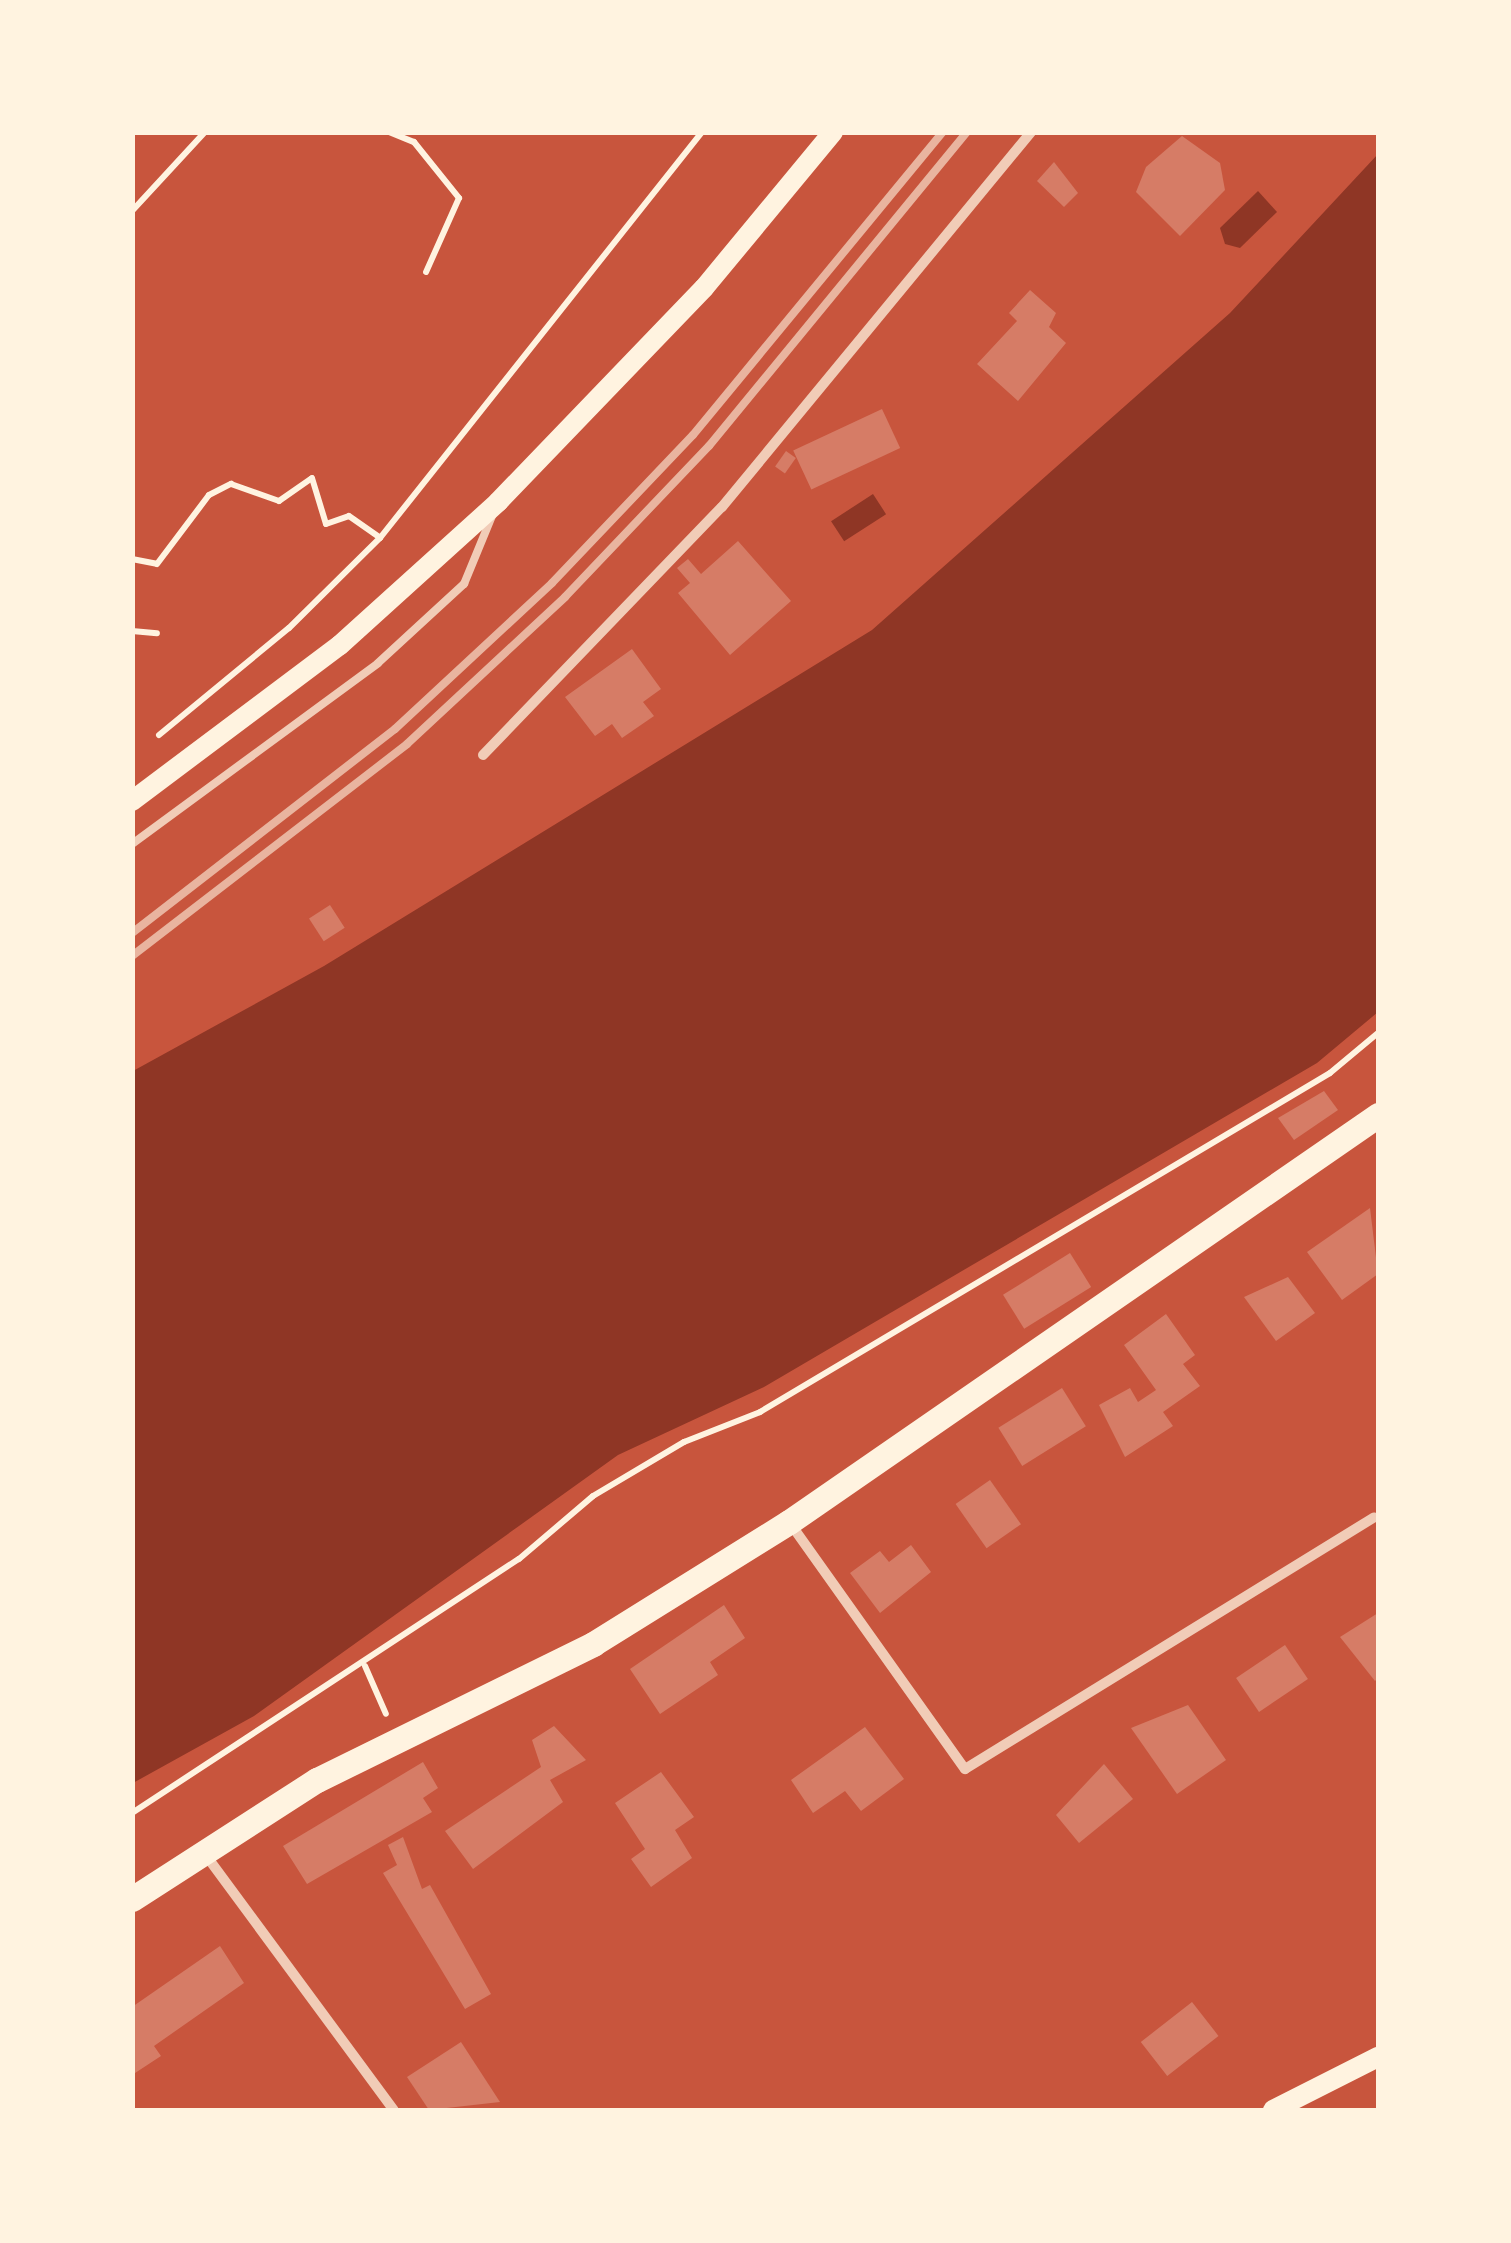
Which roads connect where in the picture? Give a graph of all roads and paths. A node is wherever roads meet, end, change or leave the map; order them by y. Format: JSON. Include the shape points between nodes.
{"nodes":[{"id":1,"x":205,"y":132,"type":"edge"},
{"id":2,"x":389,"y":132,"type":"edge"},
{"id":3,"x":702,"y":132,"type":"edge"},
{"id":4,"x":833,"y":132,"type":"edge"},
{"id":5,"x":1030,"y":132,"type":"edge"},
{"id":6,"x":132,"y":211,"type":"edge"},
{"id":7,"x":426,"y":272,"type":"dead end"},
{"id":8,"x":498,"y":502,"type":"junction"},
{"id":9,"x":380,"y":538,"type":"junction"},
{"id":10,"x":132,"y":560,"type":"edge"},
{"id":11,"x":132,"y":631,"type":"edge"},
{"id":12,"x":157,"y":634,"type":"dead end"},
{"id":13,"x":159,"y":735,"type":"dead end"},
{"id":14,"x":483,"y":755,"type":"dead end"},
{"id":15,"x":132,"y":801,"type":"edge"},
{"id":16,"x":132,"y":844,"type":"edge"},
{"id":17,"x":1378,"y":1034,"type":"edge"},
{"id":18,"x":1378,"y":1114,"type":"edge"},
{"id":19,"x":1374,"y":1517,"type":"dead end"},
{"id":20,"x":789,"y":1522,"type":"junction"},
{"id":21,"x":365,"y":1666,"type":"junction"},
{"id":22,"x":397,"y":1738,"type":"junction"},
{"id":23,"x":132,"y":1812,"type":"edge"},
{"id":24,"x":205,"y":1853,"type":"junction"},
{"id":25,"x":132,"y":1900,"type":"edge"},
{"id":26,"x":1378,"y":2057,"type":"edge"},
{"id":27,"x":394,"y":2110,"type":"edge"},
{"id":28,"x":1273,"y":2110,"type":"edge"}],
"edges":[{"from":1,"to":6,"type":"path"},
{"from":2,"to":7,"type":"path","via":[[414,142],[459,198]]},
{"from":3,"to":9,"type":"path"},
{"from":4,"to":8,"type":"main road","via":[[704,288]]},
{"from":5,"to":14,"type":"street","via":[[722,507]]},
{"from":8,"to":15,"type":"main road","via":[[340,645]]},
{"from":8,"to":16,"type":"lane","via":[[464,584],[300,727]]},
{"from":9,"to":10,"type":"path","via":[[349,516],[326,524],[312,478],[279,502],[231,484],[209,495],[157,564]]},
{"from":9,"to":13,"type":"path","via":[[289,628]]},
{"from":11,"to":12,"type":"path"},
{"from":17,"to":21,"type":"path","via":[[1330,1073],[760,1412],[684,1442],[593,1496],[520,1560]]},
{"from":18,"to":20,"type":"main road"},
{"from":19,"to":20,"type":"street","via":[[965,1769]]},
{"from":20,"to":22,"type":"main road","via":[[593,1644]]},
{"from":21,"to":22,"type":"path"},
{"from":21,"to":23,"type":"path"},
{"from":22,"to":24,"type":"main road"},
{"from":24,"to":25,"type":"main road"},
{"from":24,"to":27,"type":"street"},
{"from":26,"to":28,"type":"main road"}]}
